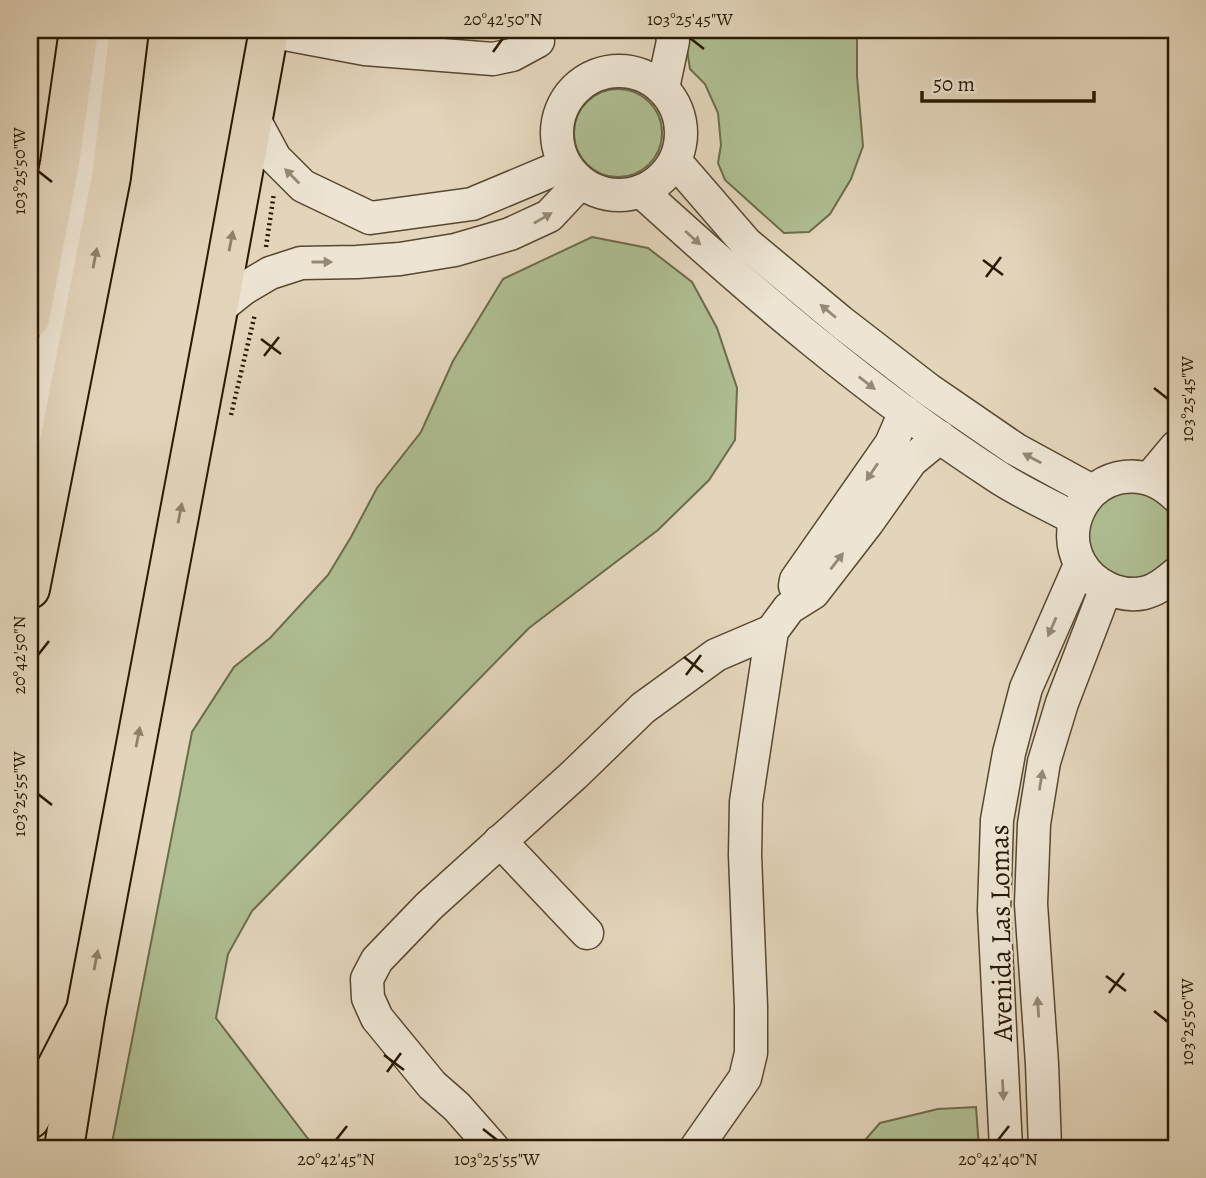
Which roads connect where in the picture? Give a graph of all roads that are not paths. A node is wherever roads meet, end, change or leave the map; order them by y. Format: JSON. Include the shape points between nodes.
{"nodes":[{"id":1,"x":79,"y":30,"type":"edge"},
{"id":2,"x":99,"y":30,"type":"edge"},
{"id":3,"x":113,"y":30,"type":"edge"},
{"id":4,"x":129,"y":30,"type":"edge"},
{"id":5,"x":269,"y":30,"type":"edge"},
{"id":6,"x":671,"y":30,"type":"edge"},
{"id":7,"x":538,"y":41,"type":"dead end"},
{"id":8,"x":663,"y":88,"type":"junction"},
{"id":9,"x":254,"y":119,"type":"junction"},
{"id":10,"x":675,"y":162,"type":"junction"},
{"id":11,"x":568,"y":164,"type":"junction"},
{"id":12,"x":642,"y":192,"type":"junction"},
{"id":13,"x":472,"y":204,"type":"junction"},
{"id":14,"x":351,"y":208,"type":"junction"},
{"id":15,"x":487,"y":240,"type":"junction"},
{"id":16,"x":218,"y":309,"type":"junction"},
{"id":17,"x":30,"y":319,"type":"edge"},
{"id":18,"x":30,"y":402,"type":"edge"},
{"id":19,"x":905,"y":412,"type":"junction"},
{"id":20,"x":940,"y":437,"type":"junction"},
{"id":21,"x":1176,"y":447,"type":"edge"},
{"id":22,"x":30,"y":473,"type":"edge"},
{"id":23,"x":1150,"y":478,"type":"junction"},
{"id":24,"x":1092,"y":491,"type":"junction"},
{"id":25,"x":1176,"y":496,"type":"edge"},
{"id":26,"x":1075,"y":519,"type":"junction"},
{"id":27,"x":1080,"y":565,"type":"junction"},
{"id":28,"x":1176,"y":574,"type":"edge"},
{"id":29,"x":30,"y":589,"type":"edge"},
{"id":30,"x":1106,"y":589,"type":"junction"},
{"id":31,"x":780,"y":619,"type":"junction"},
{"id":32,"x":500,"y":841,"type":"junction"},
{"id":33,"x":1031,"y":904,"type":"junction"},
{"id":34,"x":994,"y":909,"type":"junction"},
{"id":35,"x":587,"y":933,"type":"dead end"},
{"id":36,"x":86,"y":1010,"type":"junction"},
{"id":37,"x":30,"y":1119,"type":"edge"},
{"id":38,"x":64,"y":1148,"type":"edge"},
{"id":39,"x":493,"y":1148,"type":"edge"},
{"id":40,"x":696,"y":1148,"type":"edge"},
{"id":41,"x":1006,"y":1148,"type":"edge"},
{"id":42,"x":1045,"y":1148,"type":"edge"}],
"edges":[{"from":1,"to":17,"type":"main road","via":[[60,163]]},
{"from":2,"to":18,"type":"street"},
{"from":3,"to":22,"type":"street"},
{"from":29,"to":4,"type":"main road","one_way":true,"via":[[111,177]]},
{"from":5,"to":7,"type":"street","via":[[365,49],[493,59]]},
{"from":5,"to":9,"type":"main road"},
{"from":6,"to":8,"type":"street"},
{"from":8,"to":10,"type":"street","via":[[681,123]]},
{"from":8,"to":11,"type":"street","via":[[628,71],[590,78],[563,106],[557,125]]},
{"from":14,"to":9,"type":"street","one_way":true,"via":[[303,187],[275,158]]},
{"from":16,"to":9,"type":"main road","one_way":true},
{"from":10,"to":12,"type":"street"},
{"from":24,"to":10,"type":"street","one_way":true,"via":[[1015,449],[841,322],[746,243]]},
{"from":11,"to":12,"type":"street","via":[[599,193],[621,196]]},
{"from":11,"to":13,"type":"street"},
{"from":11,"to":14,"type":"street"},
{"from":15,"to":11,"type":"street","one_way":true,"via":[[549,216]]},
{"from":12,"to":19,"type":"street","one_way":true,"via":[[729,271]]},
{"from":13,"to":14,"type":"street","via":[[370,218]]},
{"from":13,"to":15,"type":"street"},
{"from":16,"to":15,"type":"street","one_way":true,"via":[[270,273],[301,263],[400,259]]},
{"from":36,"to":16,"type":"main road","one_way":true},
{"from":19,"to":20,"type":"street"},
{"from":19,"to":31,"type":"street","one_way":true,"via":[[891,444],[796,580]]},
{"from":20,"to":26,"type":"street","via":[[997,477]]},
{"from":31,"to":20,"type":"street","one_way":true,"via":[[813,593],[911,461]]},
{"from":21,"to":23,"type":"street"},
{"from":23,"to":24,"type":"street","via":[[1110,480]]},
{"from":23,"to":25,"type":"street"},
{"from":24,"to":26,"type":"street"},
{"from":26,"to":27,"type":"street","via":[[1074,550]]},
{"from":27,"to":30,"type":"street"},
{"from":27,"to":34,"type":"street","name":"Avenida Las Lomas","one_way":true,"via":[[1026,688],[1009,753],[997,820]]},
{"from":28,"to":30,"type":"street","via":[[1144,593]]},
{"from":33,"to":30,"type":"street","name":"Avenida Las Lomas","one_way":true,"via":[[1034,824],[1044,762]]},
{"from":31,"to":32,"type":"street","via":[[716,655],[643,708]]},
{"from":31,"to":40,"type":"street","via":[[746,802],[751,1053],[745,1078]]},
{"from":32,"to":35,"type":"street"},
{"from":32,"to":39,"type":"street","via":[[420,915],[377,960],[367,979],[368,998],[377,1018],[432,1085]]},
{"from":33,"to":34,"type":"street"},
{"from":42,"to":33,"type":"street","name":"Avenida Las Lomas","one_way":true},
{"from":34,"to":41,"type":"street","name":"Avenida Las Lomas","one_way":true},
{"from":36,"to":37,"type":"main road"},
{"from":36,"to":38,"type":"main road"}]}
